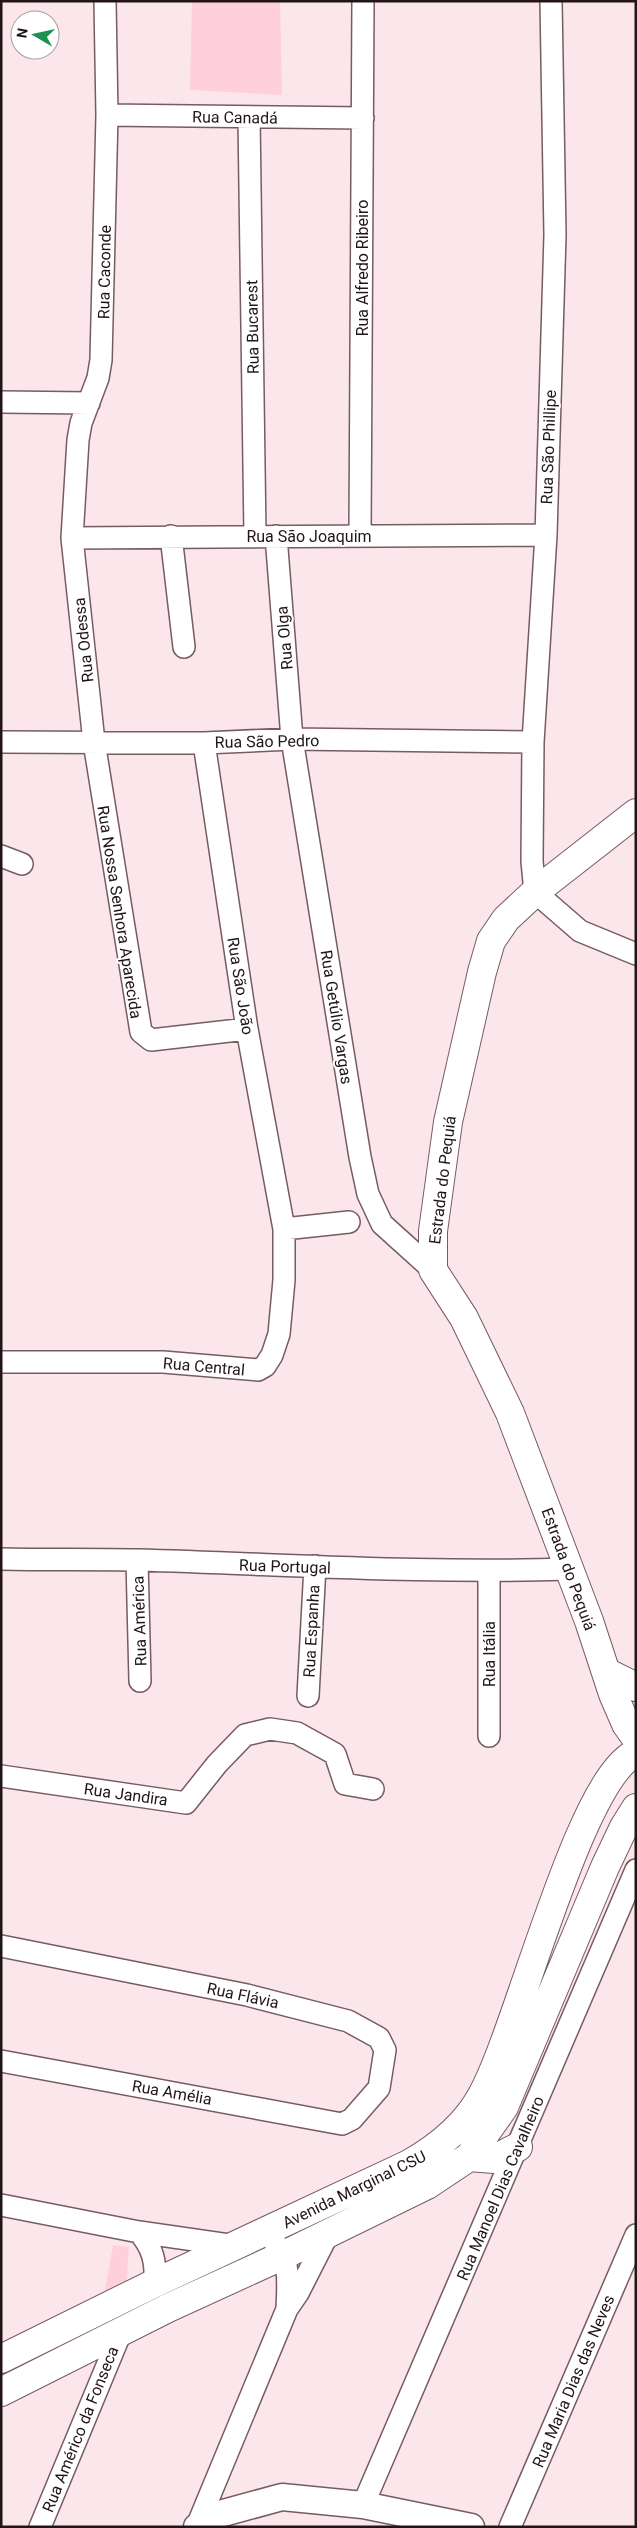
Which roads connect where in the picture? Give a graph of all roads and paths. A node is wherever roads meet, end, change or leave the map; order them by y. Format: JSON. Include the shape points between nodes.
{"nodes":[{"id":1,"x":105,"y":1,"type":"edge"},
{"id":2,"x":363,"y":1,"type":"edge"},
{"id":3,"x":551,"y":1,"type":"edge"},
{"id":4,"x":107,"y":115,"type":"junction"},
{"id":5,"x":249,"y":118,"type":"junction"},
{"id":6,"x":363,"y":118,"type":"junction"},
{"id":7,"x":1,"y":402,"type":"edge"},
{"id":8,"x":89,"y":403,"type":"junction"},
{"id":9,"x":360,"y":535,"type":"junction"},
{"id":10,"x":546,"y":535,"type":"junction"},
{"id":11,"x":171,"y":536,"type":"junction"},
{"id":12,"x":265,"y":536,"type":"junction"},
{"id":13,"x":72,"y":538,"type":"junction"},
{"id":14,"x":184,"y":648,"type":"dead end"},
{"id":15,"x":292,"y":739,"type":"junction"},
{"id":16,"x":1,"y":742,"type":"edge"},
{"id":17,"x":94,"y":742,"type":"junction"},
{"id":18,"x":533,"y":742,"type":"junction"},
{"id":19,"x":204,"y":743,"type":"junction"},
{"id":20,"x":636,"y":813,"type":"edge"},
{"id":21,"x":1,"y":856,"type":"edge"},
{"id":22,"x":22,"y":864,"type":"dead end"},
{"id":23,"x":534,"y":892,"type":"junction"},
{"id":24,"x":636,"y":954,"type":"edge"},
{"id":25,"x":247,"y":1029,"type":"junction"},
{"id":26,"x":349,"y":1222,"type":"dead end"},
{"id":27,"x":284,"y":1229,"type":"junction"},
{"id":28,"x":433,"y":1270,"type":"junction"},
{"id":29,"x":1,"y":1362,"type":"edge"},
{"id":30,"x":1,"y":1559,"type":"edge"},
{"id":31,"x":137,"y":1560,"type":"junction"},
{"id":32,"x":314,"y":1566,"type":"junction"},
{"id":33,"x":569,"y":1569,"type":"junction"},
{"id":34,"x":489,"y":1572,"type":"junction"},
{"id":35,"x":606,"y":1672,"type":"junction"},
{"id":36,"x":140,"y":1681,"type":"dead end"},
{"id":37,"x":636,"y":1687,"type":"edge"},
{"id":38,"x":308,"y":1696,"type":"dead end"},
{"id":39,"x":489,"y":1736,"type":"dead end"},
{"id":40,"x":636,"y":1738,"type":"edge"},
{"id":41,"x":636,"y":1754,"type":"edge"},
{"id":42,"x":1,"y":1776,"type":"edge"},
{"id":43,"x":373,"y":1789,"type":"dead end"},
{"id":44,"x":636,"y":1808,"type":"edge"},
{"id":45,"x":636,"y":1870,"type":"edge"},
{"id":46,"x":1,"y":1946,"type":"edge"},
{"id":47,"x":1,"y":2061,"type":"edge"},
{"id":48,"x":342,"y":2124,"type":"joint"},
{"id":49,"x":518,"y":2147,"type":"junction"},
{"id":50,"x":469,"y":2157,"type":"junction"},
{"id":51,"x":1,"y":2205,"type":"edge"},
{"id":52,"x":267,"y":2231,"type":"junction"},
{"id":53,"x":140,"y":2232,"type":"junction"},
{"id":54,"x":328,"y":2234,"type":"junction"},
{"id":55,"x":636,"y":2235,"type":"edge"},
{"id":56,"x":236,"y":2246,"type":"junction"},
{"id":57,"x":284,"y":2255,"type":"junction"},
{"id":58,"x":156,"y":2283,"type":"junction"},
{"id":59,"x":287,"y":2309,"type":"junction"},
{"id":60,"x":70,"y":2326,"type":"junction"},
{"id":61,"x":121,"y":2332,"type":"junction"},
{"id":62,"x":79,"y":2352,"type":"junction"},
{"id":63,"x":1,"y":2359,"type":"edge"},
{"id":64,"x":1,"y":2392,"type":"edge"},
{"id":65,"x":363,"y":2505,"type":"junction"},
{"id":66,"x":197,"y":2526,"type":"edge"},
{"id":67,"x":40,"y":2527,"type":"edge"},
{"id":68,"x":471,"y":2527,"type":"edge"},
{"id":69,"x":510,"y":2527,"type":"edge"}],
"edges":[{"from":1,"to":4,"type":"street","name":"Rua Caconde"},
{"from":2,"to":6,"type":"street","name":"Rua Alfredo Ribeiro"},
{"from":3,"to":10,"type":"street","name":"Rua São Phillipe","via":[[555,235]]},
{"from":4,"to":5,"type":"street","name":"Rua Canadá"},
{"from":4,"to":8,"type":"street","name":"Rua Caconde","via":[[102,360]]},
{"from":5,"to":6,"type":"street","name":"Rua Canadá"},
{"from":5,"to":12,"type":"street","name":"Rua Bucarest"},
{"from":6,"to":9,"type":"street","name":"Rua Alfredo Ribeiro"},
{"from":7,"to":8,"type":"street"},
{"from":8,"to":13,"type":"street","name":"Rua Caconde","via":[[78,440]]},
{"from":9,"to":10,"type":"street","name":"Rua São Joaquim"},
{"from":9,"to":12,"type":"street","name":"Rua São Joaquim"},
{"from":10,"to":18,"type":"street","name":"Rua São Phillipe"},
{"from":11,"to":12,"type":"street","name":"Rua São Joaquim"},
{"from":11,"to":13,"type":"street","name":"Rua São Joaquim"},
{"from":11,"to":14,"type":"street"},
{"from":12,"to":15,"type":"street","name":"Rua Olga"},
{"from":13,"to":17,"type":"street","name":"Rua Odessa"},
{"from":15,"to":18,"type":"street","name":"Rua São Pedro"},
{"from":15,"to":19,"type":"street","name":"Rua São Pedro"},
{"from":15,"to":28,"type":"street","name":"Rua Getúlio Vargas","via":[[368,1194],[382,1224]]},
{"from":16,"to":17,"type":"street","name":"Rua São Pedro"},
{"from":17,"to":19,"type":"street","name":"Rua São Pedro"},
{"from":17,"to":25,"type":"street","name":"Rua Nossa Senhora Aparecida","via":[[141,1032],[151,1040]]},
{"from":18,"to":23,"type":"street","name":"Rua São Phillipe"},
{"from":19,"to":25,"type":"street","name":"Rua São João"},
{"from":20,"to":23,"type":"main road","name":"Estrada do Pequiá"},
{"from":21,"to":22,"type":"street"},
{"from":23,"to":24,"type":"street","via":[[580,931]]},
{"from":23,"to":28,"type":"main road","name":"Estrada do Pequiá","via":[[506,919],[491,941],[482,972],[448,1122],[433,1231]]},
{"from":25,"to":27,"type":"street","name":"Rua São João"},
{"from":26,"to":27,"type":"street"},
{"from":27,"to":29,"type":"street","name":"Rua Central","via":[[279,1334],[272,1355],[258,1370],[163,1362]]},
{"from":28,"to":33,"type":"main road","name":"Estrada do Pequiá","via":[[464,1318],[510,1413]]},
{"from":30,"to":31,"type":"street","name":"Rua Portugal"},
{"from":31,"to":32,"type":"street","name":"Rua Portugal"},
{"from":31,"to":36,"type":"street","name":"Rua América"},
{"from":32,"to":34,"type":"street","name":"Rua Portugal"},
{"from":32,"to":38,"type":"street","name":"Rua Espanha"},
{"from":33,"to":34,"type":"street","name":"Rua Portugal"},
{"from":33,"to":35,"type":"main road","name":"Estrada do Pequiá"},
{"from":34,"to":39,"type":"street","name":"Rua Itália"},
{"from":35,"to":37,"type":"main road"},
{"from":35,"to":40,"type":"main road","name":"Estrada do Pequiá","via":[[623,1717]]},
{"from":41,"to":52,"type":"main road","name":"Avenida Marginal CSU","via":[[611,1773],[573,1850],[508,2038],[482,2096],[449,2136],[428,2154]]},
{"from":42,"to":43,"type":"street","name":"Rua Jandira","via":[[186,1803],[245,1735],[270,1729],[296,1733],[335,1754],[345,1784]]},
{"from":44,"to":50,"type":"main road","name":"Avenida Marginal CSU","via":[[605,1867],[504,2107]]},
{"from":45,"to":49,"type":"street","name":"Rua Manoel Dias Cavalheiro"},
{"from":46,"to":48,"type":"street","name":"Rua Flávia","via":[[247,1995],[348,2020],[379,2038],[385,2050],[379,2088],[352,2119]]},
{"from":47,"to":48,"type":"street","name":"Rua Amélia"},
{"from":49,"to":50,"type":"main road","via":[[494,2159]]},
{"from":49,"to":65,"type":"street","name":"Rua Manoel Dias Cavalheiro"},
{"from":50,"to":54,"type":"main road","name":"Avenida Marginal CSU","via":[[427,2186]]},
{"from":51,"to":53,"type":"street"},
{"from":52,"to":56,"type":"main road","name":"Avenida Marginal CSU"},
{"from":52,"to":57,"type":"street"},
{"from":53,"to":56,"type":"street"},
{"from":53,"to":58,"type":"street","via":[[150,2244],[154,2256]]},
{"from":54,"to":57,"type":"main road","name":"Avenida Marginal CSU"},
{"from":54,"to":59,"type":"street"},
{"from":55,"to":69,"type":"street","name":"Rua Maria Dias das Neves"},
{"from":56,"to":58,"type":"main road","name":"Avenida Marginal CSU"},
{"from":57,"to":59,"type":"street"},
{"from":57,"to":61,"type":"main road","name":"Avenida Marginal CSU"},
{"from":58,"to":60,"type":"main road","name":"Avenida Marginal CSU"},
{"from":59,"to":66,"type":"street"},
{"from":60,"to":62,"type":"main road"},
{"from":60,"to":63,"type":"main road","name":"Avenida Marginal CSU"},
{"from":61,"to":62,"type":"main road","name":"Avenida Marginal CSU"},
{"from":61,"to":67,"type":"street","name":"Rua Américo da Fonseca"},
{"from":62,"to":64,"type":"main road","name":"Avenida Marginal CSU"},
{"from":65,"to":66,"type":"street","via":[[282,2497],[216,2515]]},
{"from":65,"to":68,"type":"street"}]}
